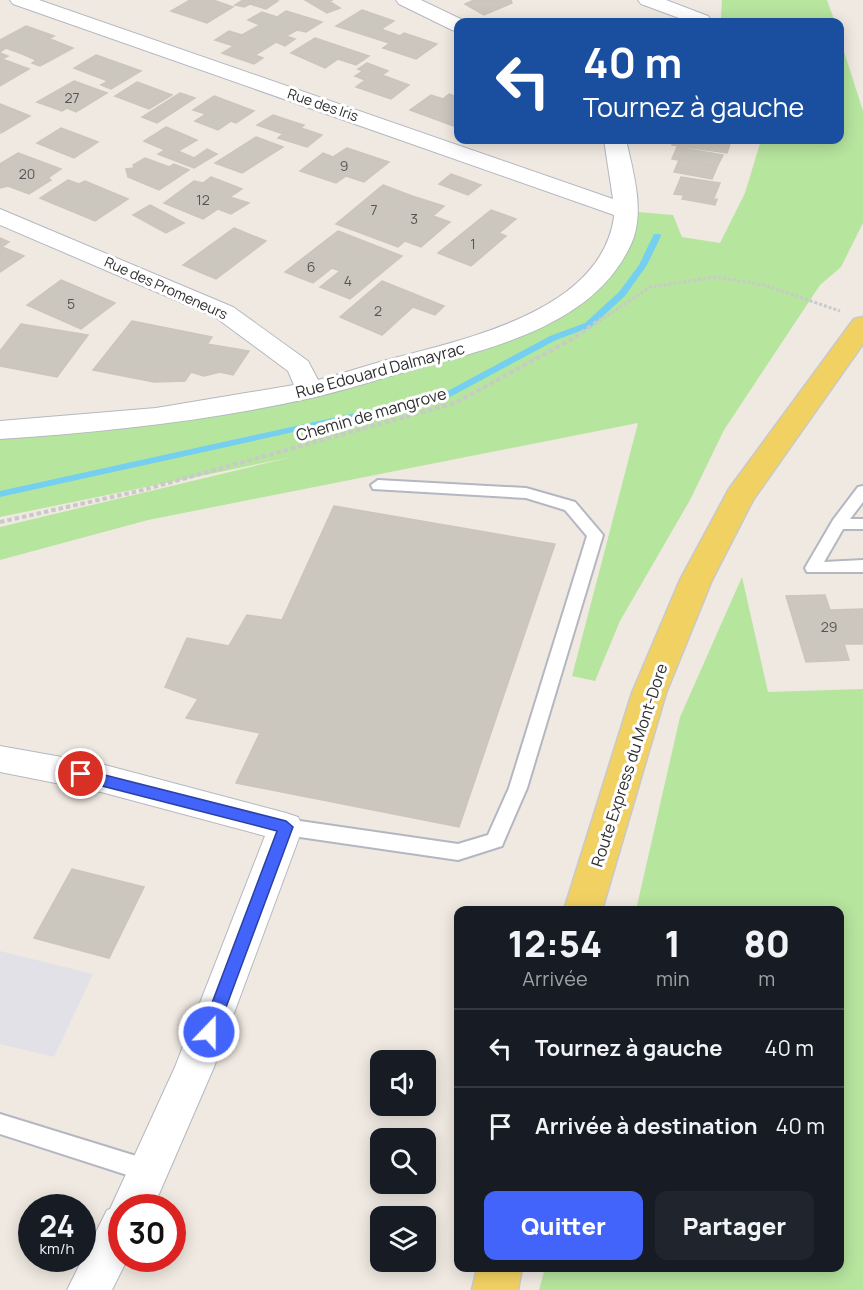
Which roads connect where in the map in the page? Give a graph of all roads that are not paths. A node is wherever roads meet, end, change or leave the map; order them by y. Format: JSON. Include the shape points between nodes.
{"nodes":[{"id":1,"x":20,"y":0,"type":"edge"},
{"id":2,"x":406,"y":0,"type":"edge"},
{"id":3,"x":648,"y":0,"type":"edge"},
{"id":4,"x":703,"y":15,"type":"edge"},
{"id":5,"x":454,"y":24,"type":"edge"},
{"id":6,"x":616,"y":144,"type":"edge"},
{"id":7,"x":626,"y":211,"type":"junction"},
{"id":8,"x":0,"y":216,"type":"edge"},
{"id":9,"x":851,"y":328,"type":"edge"},
{"id":10,"x":310,"y":390,"type":"junction"},
{"id":11,"x":0,"y":430,"type":"edge"},
{"id":12,"x":378,"y":485,"type":"dead end"},
{"id":13,"x":863,"y":492,"type":"edge"},
{"id":14,"x":838,"y":524,"type":"junction"},
{"id":15,"x":863,"y":524,"type":"edge"},
{"id":16,"x":863,"y":566,"type":"edge"},
{"id":17,"x":0,"y":759,"type":"edge"},
{"id":18,"x":286,"y":827,"type":"junction"},
{"id":19,"x":584,"y":906,"type":"edge"},
{"id":20,"x":0,"y":1124,"type":"edge"},
{"id":21,"x":149,"y":1171,"type":"junction"},
{"id":22,"x":137,"y":1194,"type":"edge"},
{"id":23,"x":108,"y":1253,"type":"edge"},
{"id":24,"x":499,"y":1272,"type":"edge"},
{"id":25,"x":89,"y":1290,"type":"edge"},
{"id":26,"x":495,"y":1290,"type":"edge"}],
"edges":[{"from":1,"to":7,"type":"street","name":"Rue des Iris"},
{"from":2,"to":5,"type":"street"},
{"from":3,"to":4,"type":"street"},
{"from":6,"to":7,"type":"street","name":"Rue Edouard Dalmayrac"},
{"from":7,"to":10,"type":"street","name":"Rue Edouard Dalmayrac","via":[[620,242],[607,264],[589,286],[561,307],[520,329]]},
{"from":8,"to":10,"type":"street","name":"Rue des Promeneurs","via":[[224,312],[299,367]]},
{"from":9,"to":19,"type":"main road","name":"Route Express du Mont-Dore","via":[[740,496],[696,580],[649,693]]},
{"from":10,"to":11,"type":"street","name":"Rue Edouard Dalmayrac","via":[[184,413]]},
{"from":12,"to":18,"type":"lane","via":[[526,494],[570,506],[595,535],[518,788],[495,841],[458,852]]},
{"from":13,"to":14,"type":"lane"},
{"from":14,"to":15,"type":"lane"},
{"from":14,"to":16,"type":"lane","via":[[813,568]]},
{"from":17,"to":18,"type":"street","via":[[101,778]]},
{"from":18,"to":21,"type":"street","via":[[218,1012]]},
{"from":20,"to":21,"type":"lane"},
{"from":21,"to":22,"type":"street"},
{"from":23,"to":25,"type":"street"},
{"from":24,"to":26,"type":"main road"}]}
